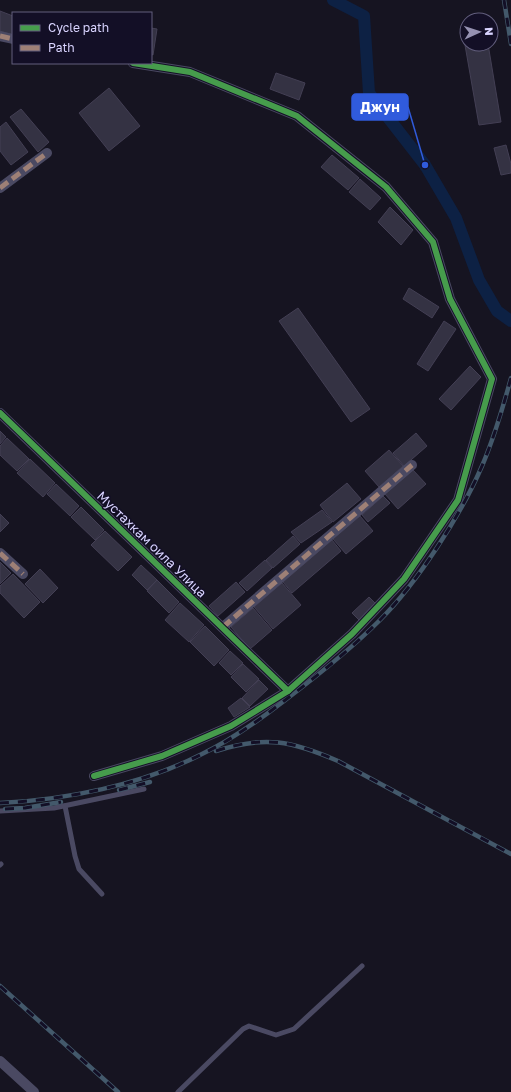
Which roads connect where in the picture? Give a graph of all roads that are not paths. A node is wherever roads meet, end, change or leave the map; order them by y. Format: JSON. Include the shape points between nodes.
{"nodes":[{"id":1,"x":0,"y":36,"type":"edge"},
{"id":2,"x":12,"y":39,"type":"edge"},
{"id":3,"x":139,"y":64,"type":"edge"},
{"id":4,"x":47,"y":153,"type":"dead end"},
{"id":5,"x":0,"y":188,"type":"edge"},
{"id":6,"x":0,"y":413,"type":"edge"},
{"id":7,"x":412,"y":465,"type":"dead end"},
{"id":8,"x":0,"y":553,"type":"edge"},
{"id":9,"x":23,"y":574,"type":"dead end"},
{"id":10,"x":223,"y":628,"type":"junction"},
{"id":11,"x":288,"y":691,"type":"junction"},
{"id":12,"x":94,"y":776,"type":"dead end"},
{"id":13,"x":144,"y":789,"type":"dead end"},
{"id":14,"x":65,"y":806,"type":"junction"},
{"id":15,"x":0,"y":811,"type":"edge"},
{"id":16,"x":102,"y":894,"type":"dead end"},
{"id":17,"x":362,"y":966,"type":"dead end"},
{"id":18,"x":0,"y":1061,"type":"edge"},
{"id":19,"x":34,"y":1092,"type":"edge"},
{"id":20,"x":178,"y":1092,"type":"edge"}],
"edges":[{"from":1,"to":2,"type":"street"},
{"from":3,"to":11,"type":"street","via":[[190,72],[297,116],[386,187],[433,242],[450,299],[492,379],[458,500],[404,579],[352,634]]},
{"from":4,"to":5,"type":"street"},
{"from":6,"to":10,"type":"street","name":"Мустахкам оила Улица"},
{"from":7,"to":10,"type":"street"},
{"from":8,"to":9,"type":"street"},
{"from":10,"to":11,"type":"street","name":"Мустахкам оила Улица"},
{"from":11,"to":12,"type":"street","via":[[231,726],[162,756]]},
{"from":13,"to":14,"type":"lane"},
{"from":14,"to":15,"type":"lane"},
{"from":14,"to":16,"type":"lane","via":[[79,869]]},
{"from":17,"to":20,"type":"lane","via":[[294,1029],[276,1036],[249,1026],[243,1029]]},
{"from":18,"to":19,"type":"street"}]}
